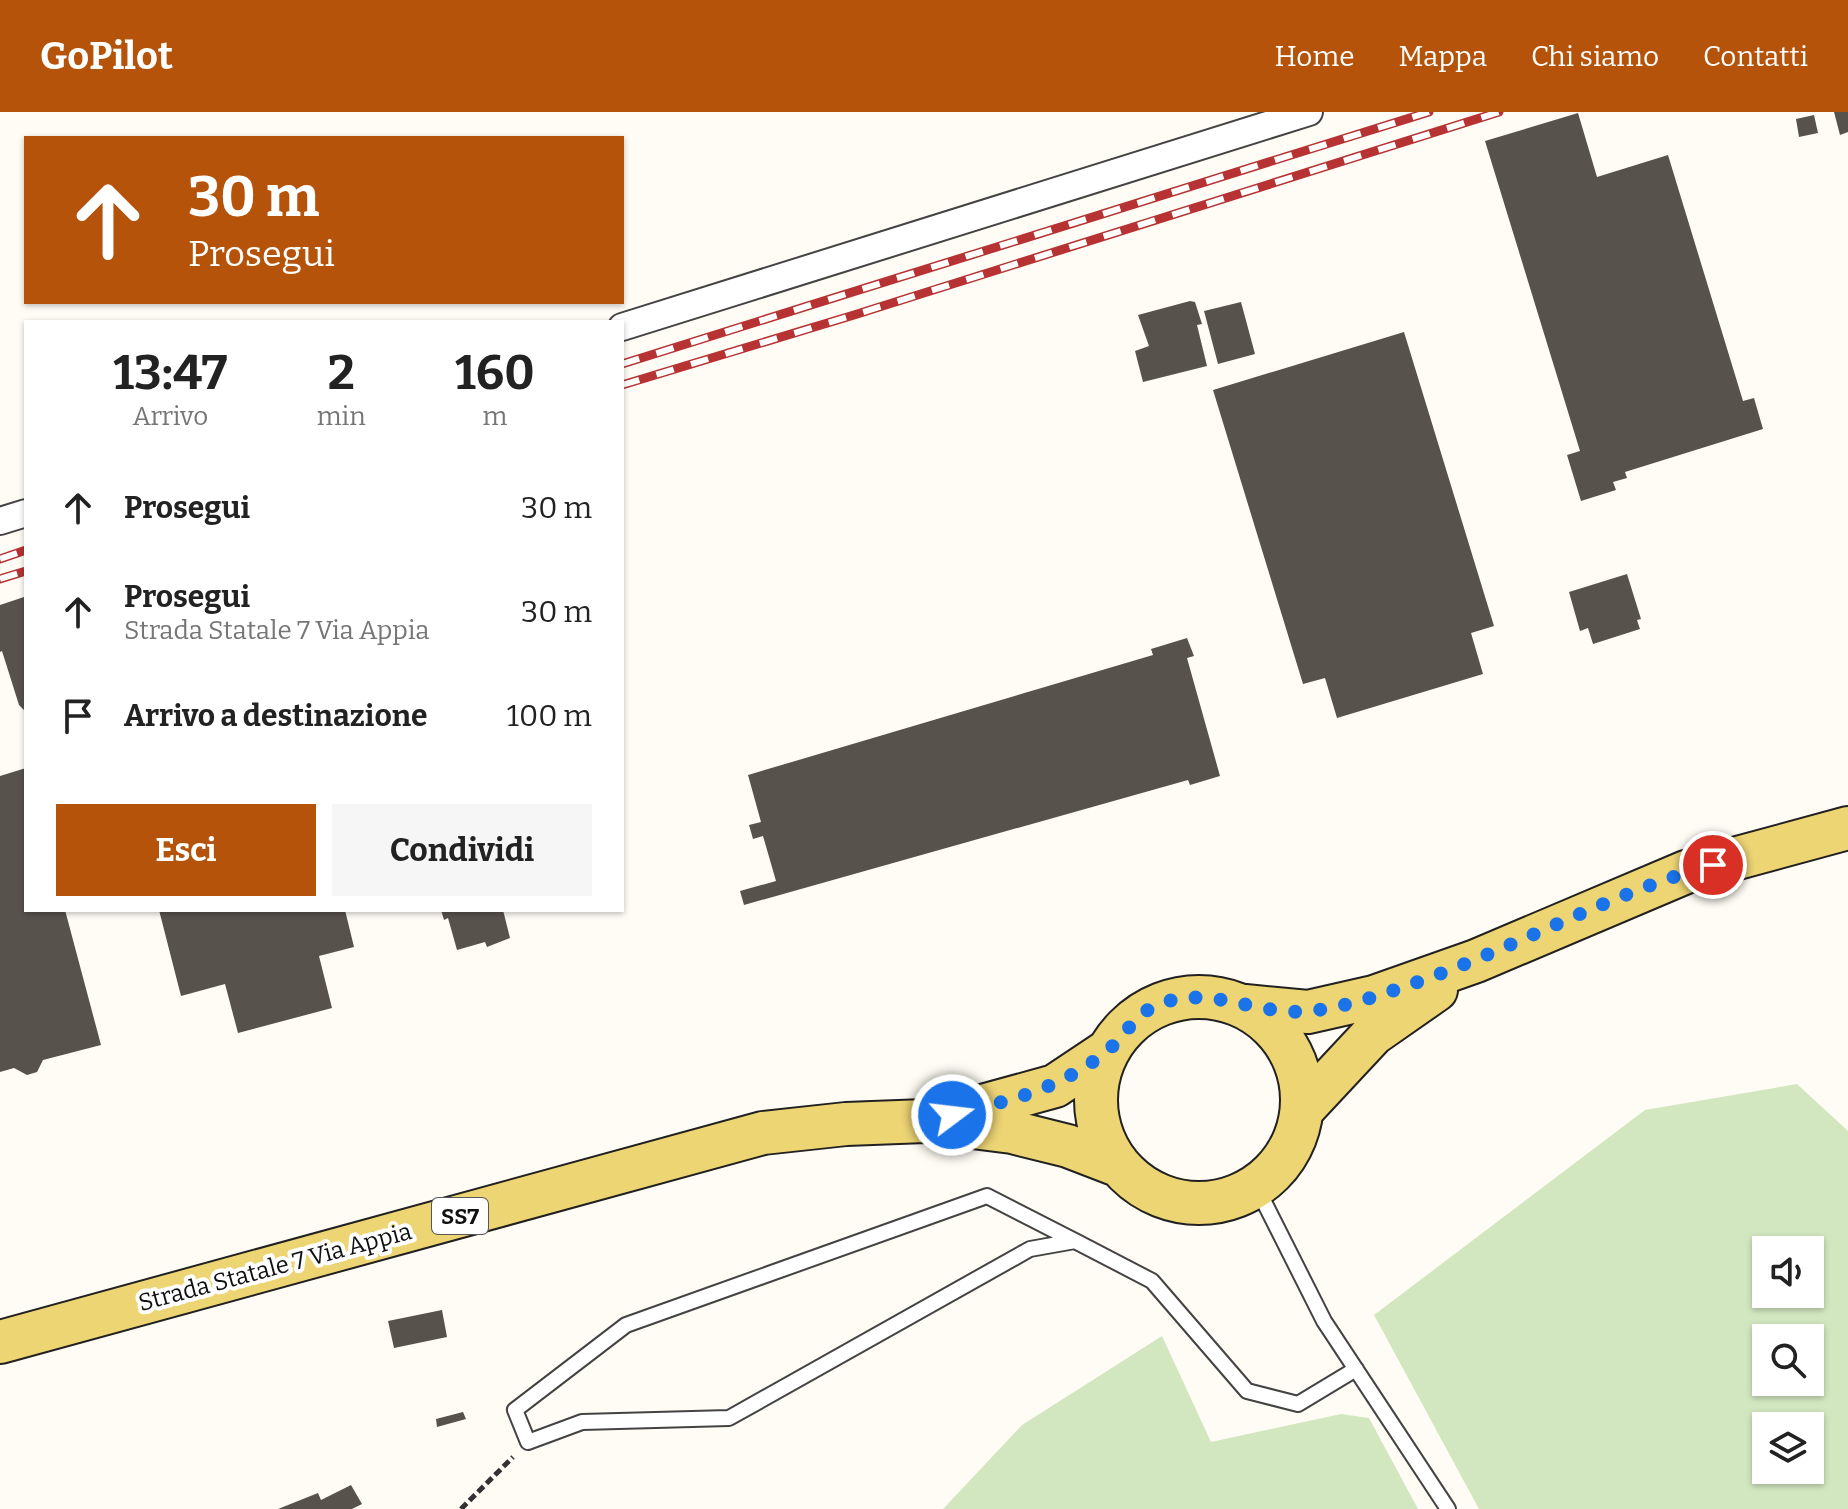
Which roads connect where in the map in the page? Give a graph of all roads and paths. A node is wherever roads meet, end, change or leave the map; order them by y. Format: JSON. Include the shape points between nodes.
{"nodes":[{"id":1,"x":1309,"y":112,"type":"edge"},
{"id":2,"x":624,"y":326,"type":"edge"},
{"id":3,"x":24,"y":514,"type":"edge"},
{"id":4,"x":0,"y":521,"type":"edge"},
{"id":5,"x":1848,"y":828,"type":"edge"},
{"id":6,"x":1476,"y":961,"type":"junction"},
{"id":7,"x":1245,"y":1006,"type":"junction"},
{"id":8,"x":1109,"y":1050,"type":"junction"},
{"id":9,"x":1303,"y":1109,"type":"junction"},
{"id":10,"x":925,"y":1121,"type":"junction"},
{"id":11,"x":1120,"y":1166,"type":"junction"},
{"id":12,"x":1256,"y":1186,"type":"junction"},
{"id":13,"x":1075,"y":1241,"type":"junction"},
{"id":14,"x":0,"y":1342,"type":"edge"},
{"id":15,"x":1356,"y":1369,"type":"junction"},
{"id":16,"x":528,"y":1442,"type":"junction"},
{"id":17,"x":461,"y":1509,"type":"edge"},
{"id":18,"x":1448,"y":1509,"type":"edge"}],
"edges":[{"from":1,"to":2,"type":"street"},
{"from":3,"to":4,"type":"street"},
{"from":5,"to":6,"type":"main road","via":[[1686,872]]},
{"from":6,"to":7,"type":"main road","via":[[1374,997],[1308,1012]]},
{"from":6,"to":9,"type":"main road","via":[[1373,1034]]},
{"from":7,"to":8,"type":"main road","via":[[1215,997],[1184,997],[1154,1007],[1128,1025]]},
{"from":7,"to":9,"type":"main road","via":[[1271,1024],[1290,1049],[1301,1078]]},
{"from":8,"to":10,"type":"main road","name":"Strada Statale 7 Via Appia","number":"SS7","via":[[1055,1086]]},
{"from":8,"to":11,"type":"main road","via":[[1098,1079],[1096,1109],[1104,1139]]},
{"from":9,"to":12,"type":"main road","via":[[1295,1139],[1279,1166]]},
{"from":10,"to":11,"type":"main road","name":"Strada Statale 7 Via Appia","number":"SS7","via":[[1012,1132]]},
{"from":10,"to":14,"type":"main road","name":"Strada Statale 7 Via Appia","number":"SS7","via":[[763,1133]]},
{"from":11,"to":12,"type":"main road","via":[[1142,1186],[1168,1199],[1227,1199]]},
{"from":12,"to":15,"type":"lane","via":[[1324,1321]]},
{"from":13,"to":15,"type":"lane","via":[[1152,1281],[1247,1391],[1298,1404]]},
{"from":13,"to":16,"type":"lane","via":[[1030,1249],[729,1418],[582,1422]]},
{"from":13,"to":16,"type":"lane","via":[[987,1196],[626,1325],[515,1410]]},
{"from":15,"to":18,"type":"lane"},
{"from":16,"to":17,"type":"path"}]}
